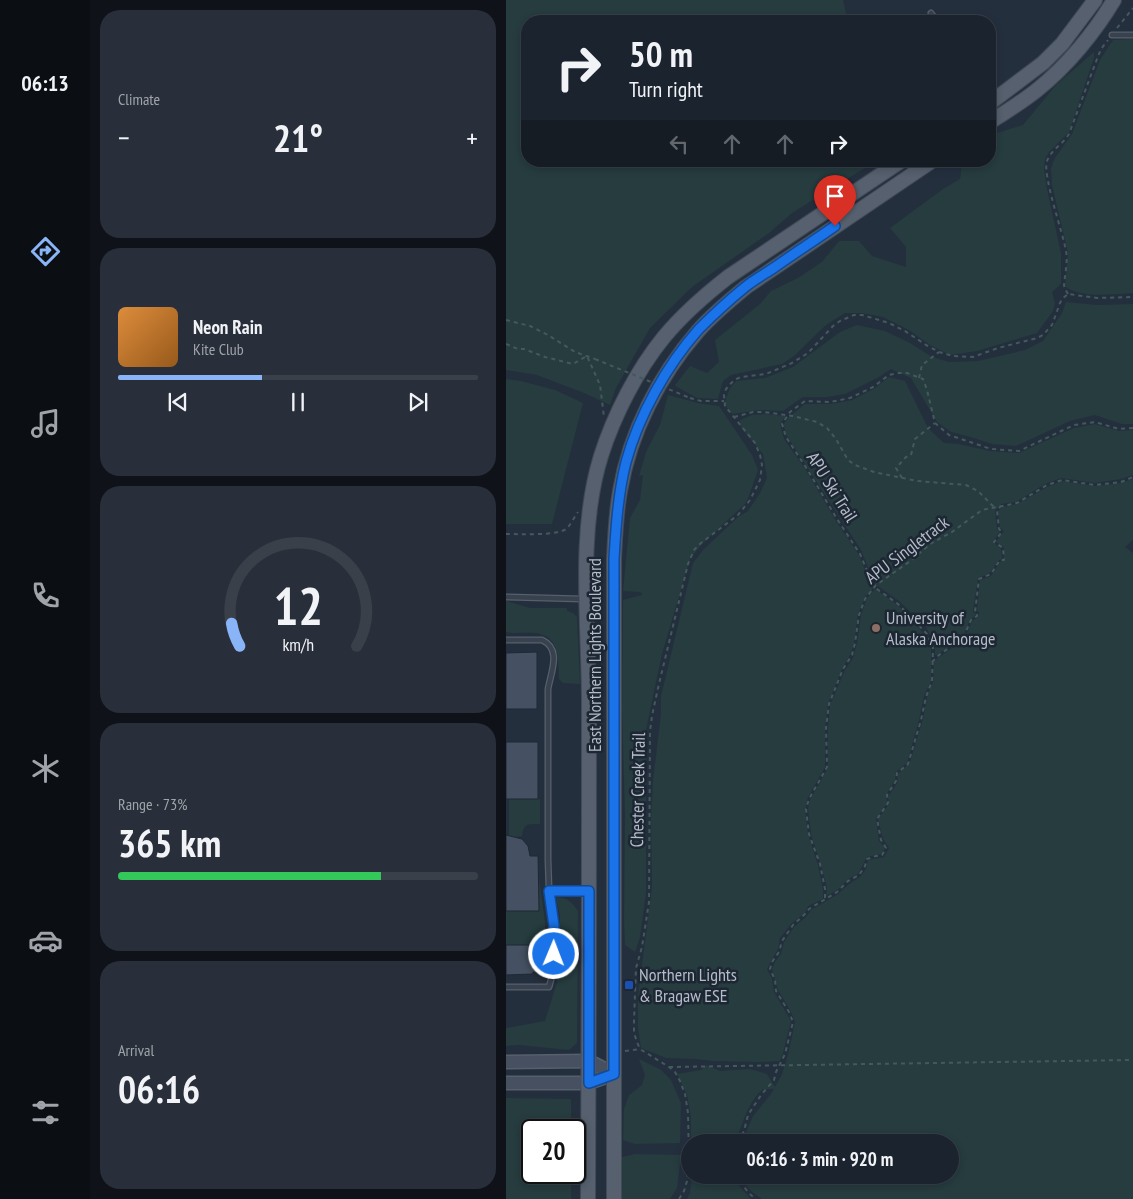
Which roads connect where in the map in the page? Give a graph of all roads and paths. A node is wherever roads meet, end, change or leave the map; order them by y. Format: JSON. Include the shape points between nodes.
{"nodes":[{"id":1,"x":1095,"y":0,"type":"edge"},
{"id":2,"x":1114,"y":0,"type":"edge"},
{"id":3,"x":1133,"y":8,"type":"edge"},
{"id":4,"x":1112,"y":35,"type":"junction"},
{"id":5,"x":1133,"y":35,"type":"edge"},
{"id":6,"x":996,"y":93,"type":"edge"},
{"id":7,"x":996,"y":118,"type":"edge"},
{"id":8,"x":892,"y":167,"type":"edge"},
{"id":9,"x":923,"y":167,"type":"edge"},
{"id":10,"x":1068,"y":294,"type":"junction"},
{"id":11,"x":1133,"y":297,"type":"edge"},
{"id":12,"x":506,"y":320,"type":"edge"},
{"id":13,"x":506,"y":344,"type":"edge"},
{"id":14,"x":940,"y":352,"type":"junction"},
{"id":15,"x":587,"y":356,"type":"junction"},
{"id":16,"x":919,"y":378,"type":"junction"},
{"id":17,"x":724,"y":400,"type":"junction"},
{"id":18,"x":788,"y":415,"type":"junction"},
{"id":19,"x":734,"y":417,"type":"junction"},
{"id":20,"x":604,"y":418,"type":"dead end"},
{"id":21,"x":936,"y":423,"type":"junction"},
{"id":22,"x":1133,"y":428,"type":"edge"},
{"id":23,"x":1133,"y":477,"type":"edge"},
{"id":24,"x":902,"y":478,"type":"junction"},
{"id":25,"x":1001,"y":506,"type":"junction"},
{"id":26,"x":994,"y":508,"type":"junction"},
{"id":27,"x":578,"y":512,"type":"dead end"},
{"id":28,"x":506,"y":534,"type":"edge"},
{"id":29,"x":874,"y":587,"type":"junction"},
{"id":30,"x":506,"y":597,"type":"edge"},
{"id":31,"x":587,"y":599,"type":"junction"},
{"id":32,"x":507,"y":639,"type":"edge"},
{"id":33,"x":932,"y":662,"type":"junction"},
{"id":34,"x":549,"y":891,"type":"junction"},
{"id":35,"x":589,"y":891,"type":"junction"},
{"id":36,"x":825,"y":899,"type":"junction"},
{"id":37,"x":506,"y":987,"type":"edge"},
{"id":38,"x":640,"y":1049,"type":"junction"},
{"id":39,"x":624,"y":1051,"type":"dead end"},
{"id":40,"x":1133,"y":1060,"type":"edge"},
{"id":41,"x":589,"y":1061,"type":"junction"},
{"id":42,"x":506,"y":1062,"type":"edge"},
{"id":43,"x":780,"y":1066,"type":"junction"},
{"id":44,"x":669,"y":1067,"type":"junction"},
{"id":45,"x":614,"y":1074,"type":"junction"},
{"id":46,"x":506,"y":1083,"type":"edge"},
{"id":47,"x":589,"y":1083,"type":"junction"},
{"id":48,"x":742,"y":1134,"type":"edge"},
{"id":49,"x":742,"y":1184,"type":"edge"},
{"id":50,"x":588,"y":1199,"type":"edge"},
{"id":51,"x":614,"y":1199,"type":"edge"},
{"id":52,"x":679,"y":1199,"type":"edge"},
{"id":53,"x":755,"y":1199,"type":"edge"}],
"edges":[{"from":1,"to":6,"type":"main road","via":[[1062,44],[1042,63]]},
{"from":2,"to":7,"type":"main road","via":[[1103,19],[1058,71]]},
{"from":3,"to":4,"type":"path"},
{"from":4,"to":5,"type":"lane"},
{"from":4,"to":10,"type":"path","via":[[1101,49],[1069,134],[1046,162],[1067,253],[1064,285]]},
{"from":8,"to":31,"type":"main road","name":"East Northern Lights Boulevard","via":[[708,292],[664,338],[635,379],[601,457],[594,486],[589,518]]},
{"from":9,"to":45,"type":"main road","name":"East Northern Lights Boulevard","via":[[746,287],[719,309],[698,330],[665,376],[635,437],[620,491],[614,559]]},
{"from":10,"to":11,"type":"path","via":[[1097,298]]},
{"from":10,"to":14,"type":"path","via":[[1062,299],[1052,325],[1037,338],[973,357]]},
{"from":12,"to":15,"type":"path","via":[[530,326]]},
{"from":13,"to":15,"type":"path","via":[[573,364]]},
{"from":14,"to":16,"type":"path","via":[[922,364]]},
{"from":14,"to":17,"type":"path","via":[[889,323],[854,316],[833,326],[808,353],[792,363],[766,374],[734,380],[726,389]]},
{"from":15,"to":17,"type":"path","bridge":true,"via":[[690,398]]},
{"from":15,"to":20,"type":"path","via":[[600,385]]},
{"from":16,"to":18,"type":"path","via":[[907,373],[889,375],[850,398],[830,402],[805,401]]},
{"from":16,"to":21,"type":"path","via":[[928,390]]},
{"from":17,"to":19,"type":"path","name":"Chester Creek Trail"},
{"from":18,"to":19,"type":"path","via":[[753,412]]},
{"from":18,"to":24,"type":"path","via":[[817,422],[827,428],[848,460],[855,465]]},
{"from":18,"to":29,"type":"path","name":"APU Ski Trail","via":[[782,424],[786,437],[860,554]]},
{"from":19,"to":38,"type":"path","name":"Chester Creek Trail","via":[[755,443],[760,455],[760,480],[738,515],[694,550],[652,716],[649,743],[649,902],[636,968],[634,1021],[634,1033]]},
{"from":21,"to":22,"type":"path","via":[[950,435],[991,449],[1019,451],[1074,425],[1095,422],[1119,429]]},
{"from":21,"to":24,"type":"path","via":[[915,439],[911,455],[896,468]]},
{"from":23,"to":25,"type":"path","name":"APU Singletrack","via":[[1095,485],[1062,480],[1017,503]]},
{"from":24,"to":26,"type":"path","via":[[966,485],[978,491]]},
{"from":25,"to":26,"type":"path","name":"APU Singletrack"},
{"from":25,"to":33,"type":"path","via":[[997,510],[1002,532],[994,542],[1003,548],[1004,560],[1000,560],[991,574],[979,579],[975,612],[978,613],[971,620],[964,638]]},
{"from":26,"to":29,"type":"path","name":"APU Singletrack","via":[[982,510],[930,544]]},
{"from":27,"to":28,"type":"path","via":[[562,531]]},
{"from":29,"to":33,"type":"path","via":[[898,604],[927,634],[933,648]]},
{"from":29,"to":36,"type":"path","name":"APU Singletrack","via":[[865,598],[852,655],[829,704],[827,767],[806,809]]},
{"from":30,"to":31,"type":"lane"},
{"from":31,"to":35,"type":"main road","name":"East Northern Lights Boulevard"},
{"from":32,"to":34,"type":"lane","via":[[542,640],[554,655],[548,689]]},
{"from":33,"to":36,"type":"path","via":[[932,681],[908,764],[897,773],[887,795],[888,803],[877,819],[886,848],[882,855],[867,859],[859,875]]},
{"from":34,"to":35,"type":"lane"},
{"from":34,"to":37,"type":"lane","via":[[554,934],[554,969],[549,987]]},
{"from":35,"to":41,"type":"main road","name":"East Northern Lights Boulevard"},
{"from":36,"to":43,"type":"path","via":[[793,925],[770,969],[776,991],[793,1022]]},
{"from":38,"to":39,"type":"path"},
{"from":38,"to":44,"type":"path"},
{"from":40,"to":43,"type":"path"},
{"from":41,"to":42,"type":"main road"},
{"from":41,"to":45,"type":"main road"},
{"from":41,"to":47,"type":"main road","name":"East Northern Lights Boulevard"},
{"from":43,"to":44,"type":"path"},
{"from":43,"to":48,"type":"path","via":[[774,1080],[748,1115]]},
{"from":44,"to":52,"type":"path","via":[[680,1081],[688,1114],[687,1181]]},
{"from":45,"to":47,"type":"main road"},
{"from":45,"to":51,"type":"main road","name":"East Northern Lights Boulevard"},
{"from":46,"to":47,"type":"main road"},
{"from":47,"to":50,"type":"main road","name":"East Northern Lights Boulevard"},
{"from":49,"to":53,"type":"path"}]}
